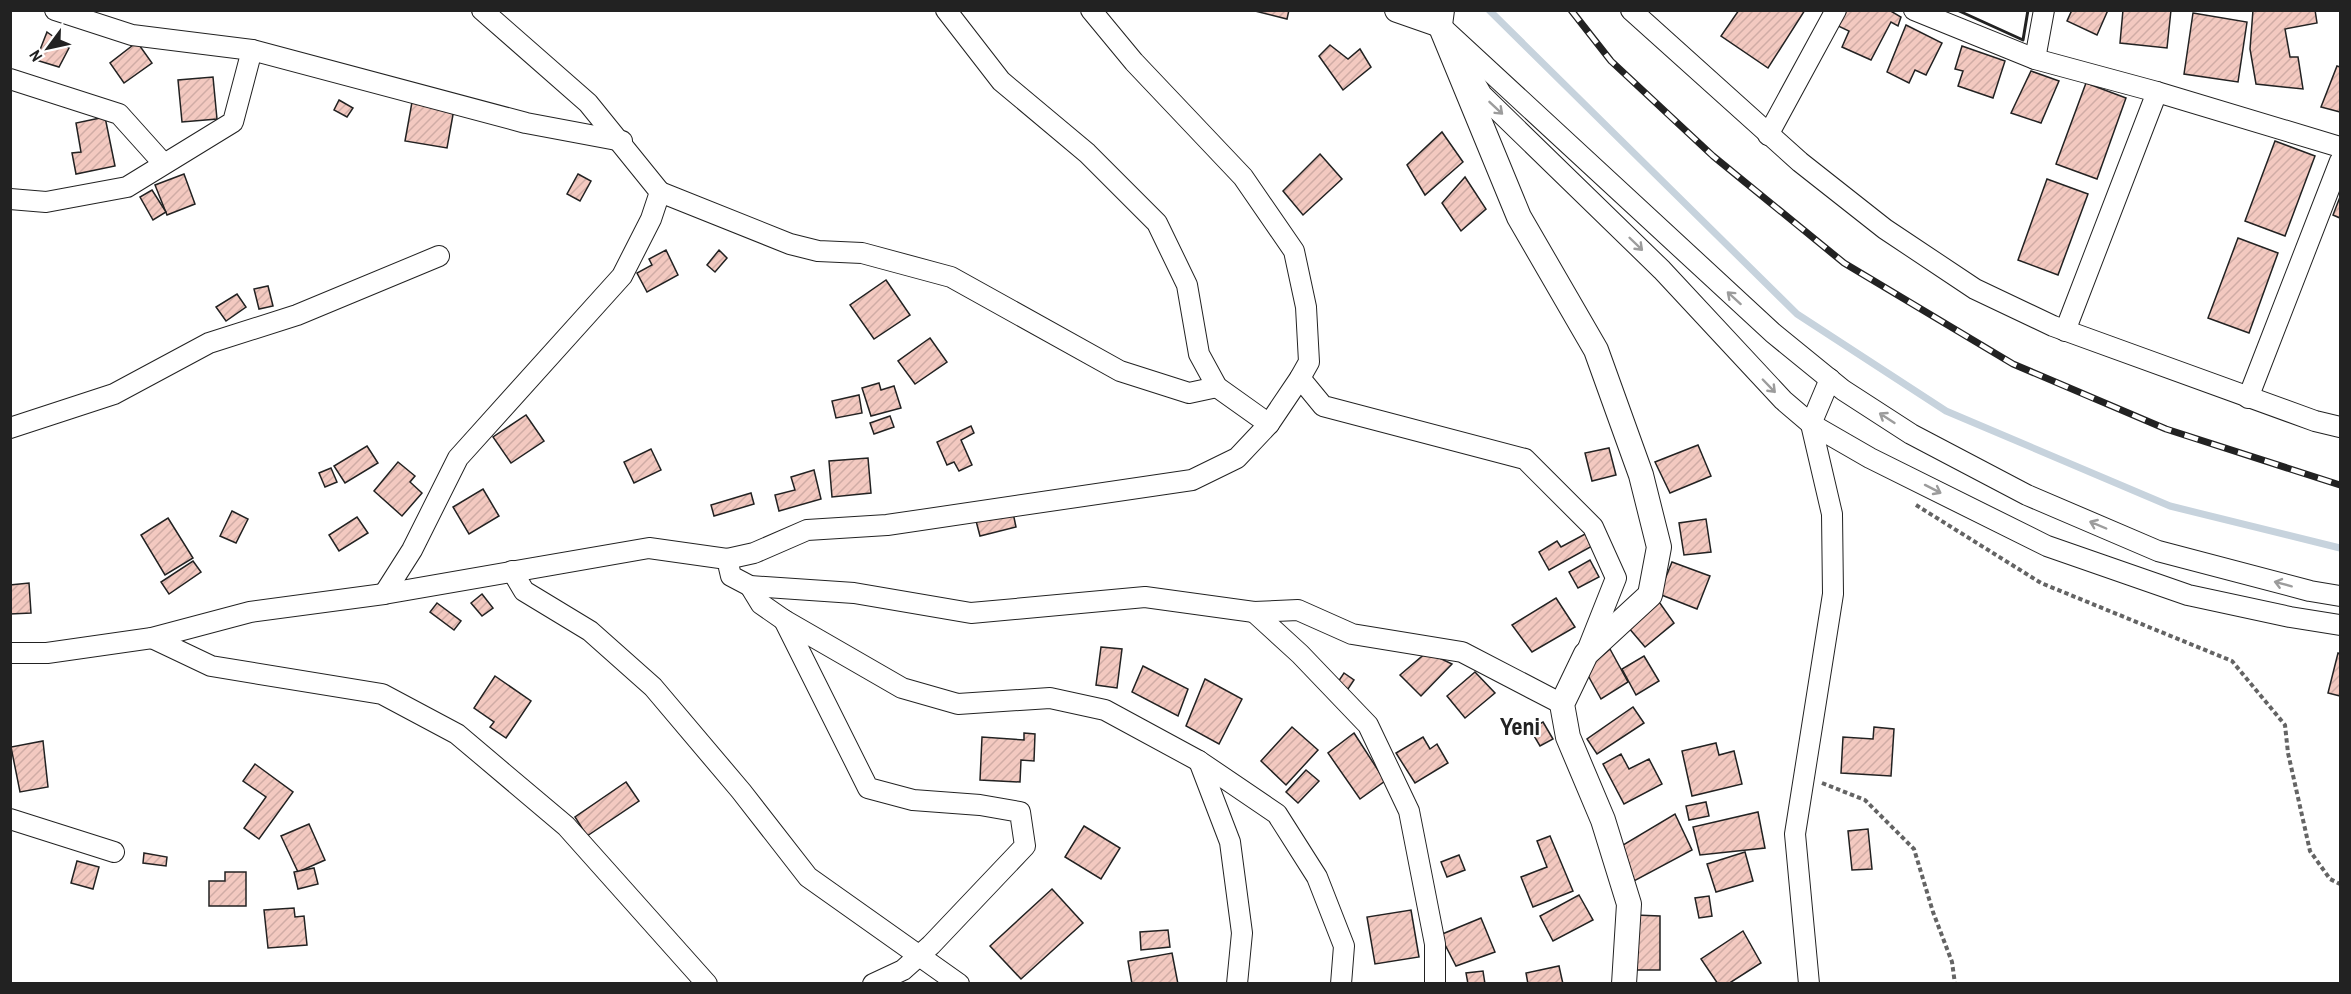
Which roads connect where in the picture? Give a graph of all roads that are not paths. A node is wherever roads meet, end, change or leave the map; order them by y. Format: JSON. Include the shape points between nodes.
{"nodes":[{"id":1,"x":56,"y":10,"type":"edge"},
{"id":2,"x":482,"y":10,"type":"edge"},
{"id":3,"x":946,"y":10,"type":"edge"},
{"id":4,"x":1091,"y":10,"type":"edge"},
{"id":5,"x":1397,"y":10,"type":"edge"},
{"id":6,"x":1631,"y":10,"type":"edge"},
{"id":7,"x":1836,"y":10,"type":"edge"},
{"id":8,"x":1914,"y":10,"type":"edge"},
{"id":9,"x":2044,"y":10,"type":"edge"},
{"id":10,"x":1441,"y":18,"type":"edge"},
{"id":11,"x":252,"y":50,"type":"junction"},
{"id":12,"x":2035,"y":59,"type":"junction"},
{"id":13,"x":10,"y":79,"type":"edge"},
{"id":14,"x":2157,"y":92,"type":"junction"},
{"id":15,"x":1768,"y":135,"type":"junction"},
{"id":16,"x":622,"y":141,"type":"junction"},
{"id":17,"x":2340,"y":147,"type":"edge"},
{"id":18,"x":2340,"y":161,"type":"edge"},
{"id":19,"x":163,"y":163,"type":"junction"},
{"id":20,"x":660,"y":192,"type":"junction"},
{"id":21,"x":10,"y":199,"type":"edge"},
{"id":22,"x":439,"y":256,"type":"dead end"},
{"id":23,"x":2065,"y":331,"type":"junction"},
{"id":24,"x":1300,"y":378,"type":"junction"},
{"id":25,"x":1830,"y":380,"type":"junction"},
{"id":26,"x":1217,"y":387,"type":"junction"},
{"id":27,"x":2248,"y":398,"type":"junction"},
{"id":28,"x":1269,"y":424,"type":"junction"},
{"id":29,"x":1811,"y":424,"type":"junction"},
{"id":30,"x":2340,"y":427,"type":"edge"},
{"id":31,"x":10,"y":428,"type":"edge"},
{"id":32,"x":727,"y":559,"type":"junction"},
{"id":33,"x":512,"y":571,"type":"junction"},
{"id":34,"x":750,"y":586,"type":"junction"},
{"id":35,"x":384,"y":594,"type":"junction"},
{"id":36,"x":2340,"y":596,"type":"edge"},
{"id":37,"x":1254,"y":612,"type":"junction"},
{"id":38,"x":784,"y":620,"type":"junction"},
{"id":39,"x":2340,"y":625,"type":"edge"},
{"id":40,"x":152,"y":638,"type":"junction"},
{"id":41,"x":10,"y":653,"type":"edge"},
{"id":42,"x":1586,"y":654,"type":"junction"},
{"id":43,"x":1562,"y":704,"type":"junction"},
{"id":44,"x":1199,"y":761,"type":"junction"},
{"id":45,"x":10,"y":819,"type":"edge"},
{"id":46,"x":114,"y":852,"type":"dead end"},
{"id":47,"x":920,"y":955,"type":"junction"},
{"id":48,"x":707,"y":984,"type":"edge"},
{"id":49,"x":873,"y":984,"type":"edge"},
{"id":50,"x":959,"y":984,"type":"edge"},
{"id":51,"x":1237,"y":984,"type":"edge"},
{"id":52,"x":1341,"y":984,"type":"edge"},
{"id":53,"x":1435,"y":984,"type":"edge"},
{"id":54,"x":1624,"y":984,"type":"edge"},
{"id":55,"x":1809,"y":984,"type":"edge"}],
"edges":[{"from":1,"to":11,"type":"street","via":[[132,35]]},
{"from":2,"to":16,"type":"street","via":[[588,103]]},
{"from":3,"to":26,"type":"street","via":[[1001,81],[1087,153],[1157,223],[1187,285],[1199,354]]},
{"from":4,"to":24,"type":"street","via":[[1134,62],[1243,177],[1294,251],[1306,307],[1309,362]]},
{"from":5,"to":10,"type":"street"},
{"from":6,"to":15,"type":"street"},
{"from":7,"to":15,"type":"street"},
{"from":8,"to":12,"type":"street"},
{"from":9,"to":12,"type":"street"},
{"from":25,"to":10,"type":"street","one_way":true,"via":[[1764,325]]},
{"from":10,"to":29,"type":"street","one_way":true,"via":[[1482,95],[1662,270],[1775,392]]},
{"from":10,"to":42,"type":"street","via":[[1519,217],[1596,350],[1641,475],[1659,547],[1650,595]]},
{"from":11,"to":16,"type":"street","via":[[525,123]]},
{"from":11,"to":19,"type":"street","via":[[233,122]]},
{"from":12,"to":14,"type":"street"},
{"from":13,"to":19,"type":"street","via":[[119,114]]},
{"from":14,"to":17,"type":"street"},
{"from":14,"to":23,"type":"street"},
{"from":15,"to":23,"type":"street","via":[[1885,229],[1975,290]]},
{"from":16,"to":20,"type":"street"},
{"from":18,"to":27,"type":"street"},
{"from":19,"to":21,"type":"street","via":[[127,187],[46,202]]},
{"from":20,"to":26,"type":"street","via":[[790,244],[818,251],[862,253],[951,277],[1120,371],[1189,393]]},
{"from":20,"to":35,"type":"street","via":[[622,276],[458,458]]},
{"from":22,"to":31,"type":"street","via":[[297,315],[209,343],[114,394]]},
{"from":23,"to":27,"type":"street"},
{"from":24,"to":28,"type":"street"},
{"from":24,"to":42,"type":"street","via":[[1323,406],[1525,459],[1593,527],[1616,578]]},
{"from":25,"to":29,"type":"street"},
{"from":36,"to":25,"type":"street","one_way":true,"via":[[2158,551],[2136,542],[2028,495],[1911,435]]},
{"from":26,"to":28,"type":"street"},
{"from":27,"to":30,"type":"street"},
{"from":28,"to":32,"type":"street","via":[[1237,458],[1192,480],[887,525],[807,530],[754,554]]},
{"from":29,"to":39,"type":"street","one_way":true,"via":[[2048,546],[2188,595]]},
{"from":29,"to":55,"type":"street","via":[[1832,514],[1833,594],[1795,834]]},
{"from":32,"to":33,"type":"street","via":[[649,548]]},
{"from":32,"to":34,"type":"street","via":[[731,576]]},
{"from":33,"to":35,"type":"street"},
{"from":33,"to":47,"type":"street","via":[[524,591],[590,631],[653,687],[808,877]]},
{"from":34,"to":37,"type":"street","via":[[854,593],[972,613],[1145,597]]},
{"from":34,"to":38,"type":"street","via":[[761,604]]},
{"from":35,"to":40,"type":"street","via":[[250,612]]},
{"from":37,"to":43,"type":"street","via":[[1298,610],[1352,634],[1462,652]]},
{"from":37,"to":53,"type":"street","via":[[1368,725],[1408,811],[1435,944]]},
{"from":38,"to":44,"type":"street","via":[[902,688],[958,704],[1050,698],[1105,710]]},
{"from":38,"to":47,"type":"street","via":[[868,788],[913,800],[1020,812],[1025,846]]},
{"from":40,"to":41,"type":"street","via":[[47,653]]},
{"from":40,"to":48,"type":"street","via":[[211,666],[382,694],[457,734],[566,826]]},
{"from":42,"to":43,"type":"street"},
{"from":43,"to":54,"type":"street","via":[[1568,737],[1603,820],[1629,904]]},
{"from":44,"to":51,"type":"street","via":[[1230,842],[1242,933]]},
{"from":44,"to":52,"type":"street","via":[[1277,814],[1312,868],[1344,946]]},
{"from":45,"to":46,"type":"street"},
{"from":47,"to":49,"type":"street","via":[[903,970]]},
{"from":47,"to":50,"type":"street"}]}
